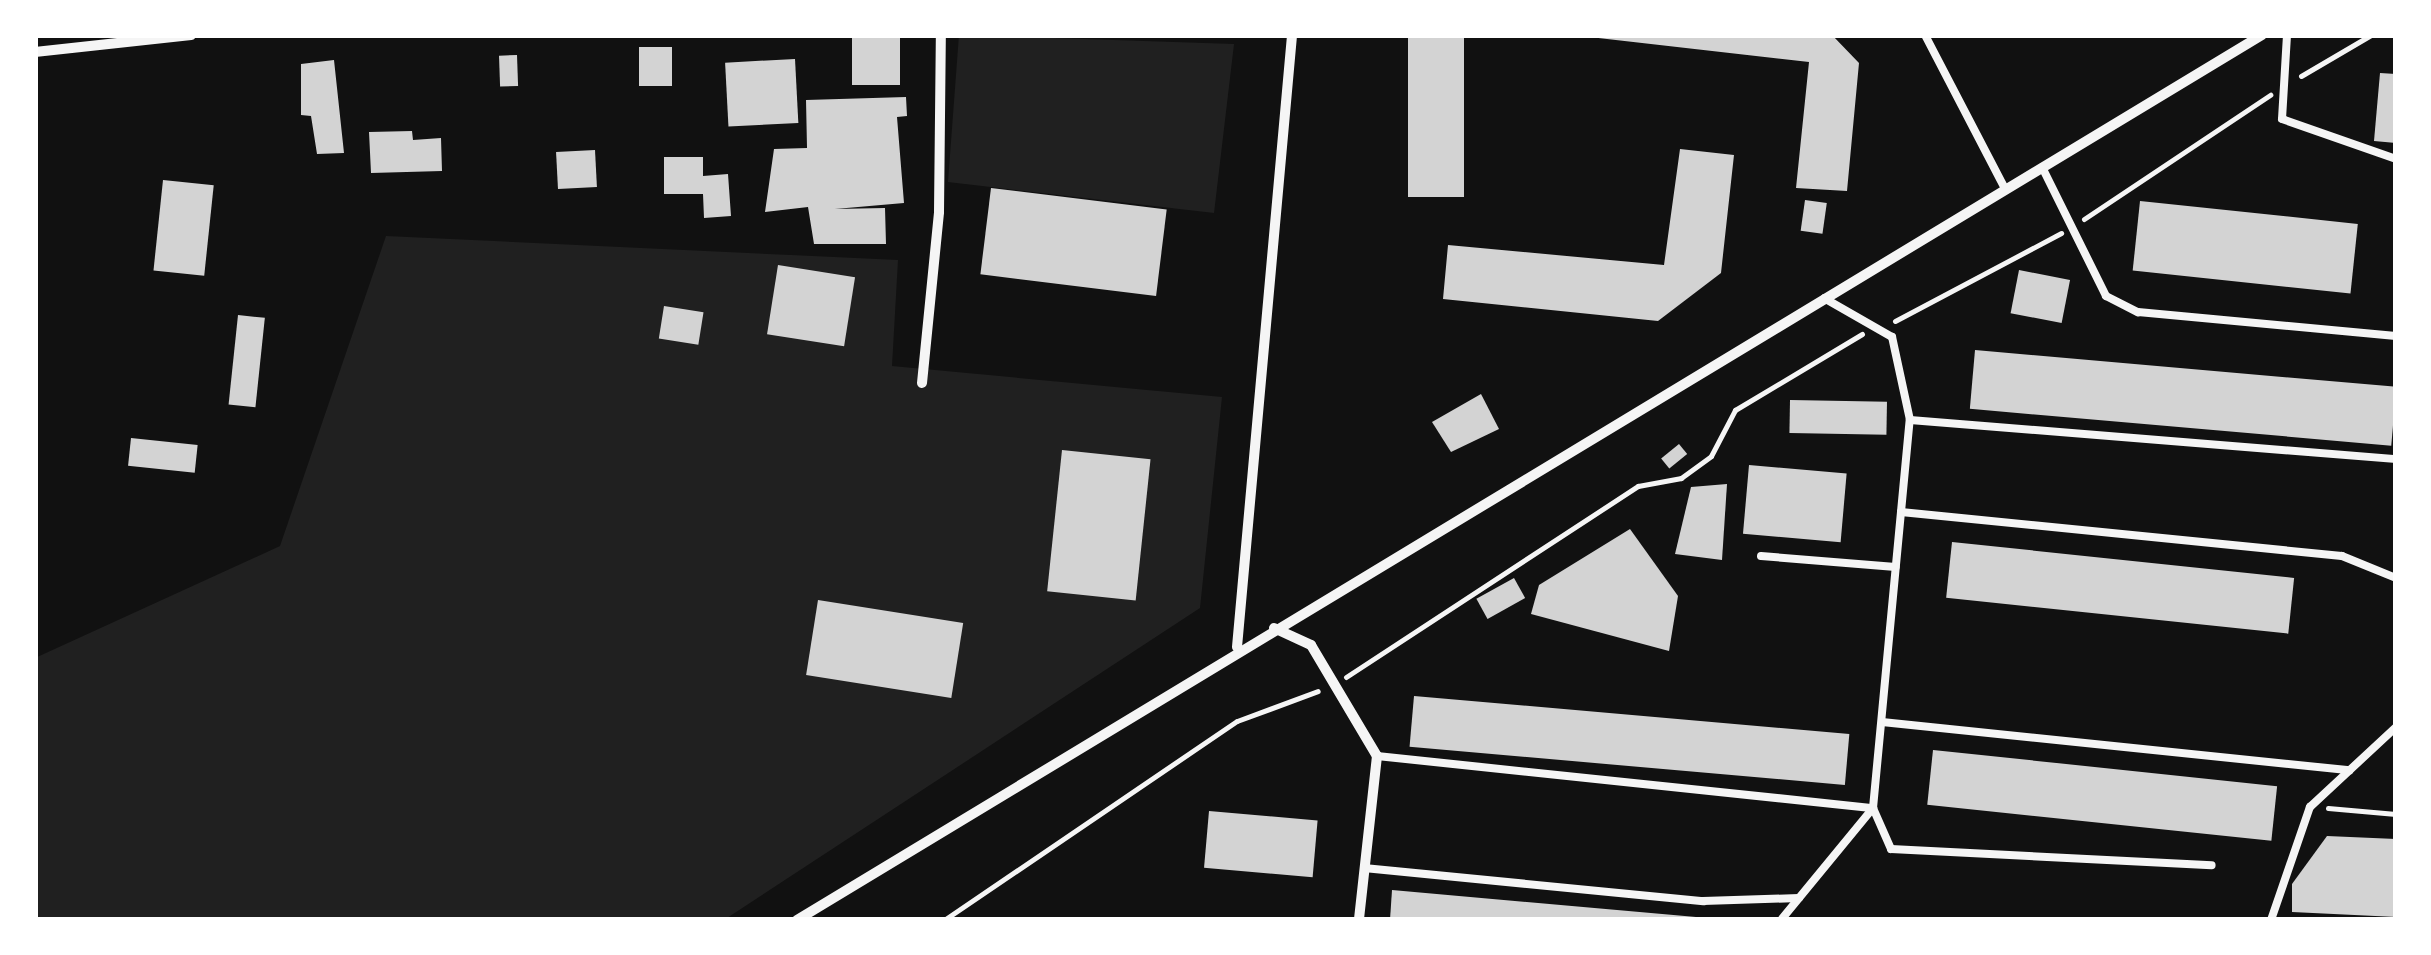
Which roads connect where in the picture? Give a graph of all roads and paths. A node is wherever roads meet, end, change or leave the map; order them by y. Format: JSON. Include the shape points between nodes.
{"nodes":[{"id":1,"x":192,"y":35,"type":"edge"},
{"id":2,"x":942,"y":35,"type":"edge"},
{"id":3,"x":1292,"y":35,"type":"edge"},
{"id":4,"x":1925,"y":35,"type":"edge"},
{"id":5,"x":2262,"y":35,"type":"edge"},
{"id":6,"x":2287,"y":35,"type":"edge"},
{"id":7,"x":2372,"y":35,"type":"edge"},
{"id":8,"x":35,"y":52,"type":"edge"},
{"id":9,"x":2282,"y":88,"type":"junction"},
{"id":10,"x":2396,"y":159,"type":"edge"},
{"id":11,"x":2042,"y":167,"type":"junction"},
{"id":12,"x":2005,"y":189,"type":"junction"},
{"id":13,"x":2072,"y":227,"type":"junction"},
{"id":14,"x":1824,"y":298,"type":"junction"},
{"id":15,"x":1874,"y":327,"type":"junction"},
{"id":16,"x":2396,"y":336,"type":"edge"},
{"id":17,"x":922,"y":383,"type":"dead end"},
{"id":18,"x":1910,"y":420,"type":"junction"},
{"id":19,"x":2396,"y":459,"type":"edge"},
{"id":20,"x":1901,"y":512,"type":"junction"},
{"id":21,"x":1761,"y":556,"type":"dead end"},
{"id":22,"x":1896,"y":567,"type":"junction"},
{"id":23,"x":2396,"y":578,"type":"edge"},
{"id":24,"x":1274,"y":628,"type":"junction"},
{"id":25,"x":1237,"y":648,"type":"junction"},
{"id":26,"x":1334,"y":685,"type":"junction"},
{"id":27,"x":1882,"y":722,"type":"junction"},
{"id":28,"x":2396,"y":727,"type":"edge"},
{"id":29,"x":1377,"y":756,"type":"junction"},
{"id":30,"x":2350,"y":770,"type":"junction"},
{"id":31,"x":2310,"y":807,"type":"junction"},
{"id":32,"x":1873,"y":808,"type":"junction"},
{"id":33,"x":2396,"y":814,"type":"edge"},
{"id":34,"x":2212,"y":865,"type":"dead end"},
{"id":35,"x":1364,"y":868,"type":"junction"},
{"id":36,"x":1799,"y":898,"type":"junction"},
{"id":37,"x":798,"y":920,"type":"edge"},
{"id":38,"x":944,"y":920,"type":"edge"},
{"id":39,"x":1359,"y":920,"type":"edge"},
{"id":40,"x":1781,"y":920,"type":"edge"},
{"id":41,"x":2271,"y":920,"type":"edge"}],
"edges":[{"from":1,"to":8,"type":"street"},
{"from":2,"to":17,"type":"street","via":[[939,212]]},
{"from":3,"to":25,"type":"street"},
{"from":4,"to":12,"type":"lane"},
{"from":5,"to":11,"type":"street"},
{"from":6,"to":9,"type":"lane"},
{"from":7,"to":9,"type":"path"},
{"from":9,"to":10,"type":"lane","via":[[2282,119]]},
{"from":9,"to":13,"type":"path"},
{"from":11,"to":12,"type":"street"},
{"from":11,"to":13,"type":"lane"},
{"from":12,"to":14,"type":"street"},
{"from":13,"to":15,"type":"path","via":[[1922,313]]},
{"from":13,"to":16,"type":"lane","via":[[2106,296],[2138,312]]},
{"from":14,"to":15,"type":"lane"},
{"from":14,"to":24,"type":"street"},
{"from":15,"to":18,"type":"lane","via":[[1892,337]]},
{"from":15,"to":26,"type":"path","via":[[1735,410],[1710,456],[1681,478],[1638,486]]},
{"from":18,"to":19,"type":"lane"},
{"from":18,"to":20,"type":"lane"},
{"from":20,"to":22,"type":"lane"},
{"from":20,"to":23,"type":"lane","via":[[2342,556]]},
{"from":21,"to":22,"type":"lane"},
{"from":22,"to":27,"type":"lane"},
{"from":24,"to":25,"type":"street"},
{"from":24,"to":26,"type":"street","via":[[1310,645]]},
{"from":25,"to":37,"type":"street"},
{"from":26,"to":29,"type":"street"},
{"from":26,"to":38,"type":"path","via":[[1236,721]]},
{"from":27,"to":30,"type":"lane"},
{"from":27,"to":32,"type":"lane"},
{"from":28,"to":30,"type":"lane"},
{"from":29,"to":32,"type":"lane"},
{"from":29,"to":35,"type":"street"},
{"from":30,"to":31,"type":"lane"},
{"from":31,"to":33,"type":"path"},
{"from":31,"to":41,"type":"lane"},
{"from":32,"to":34,"type":"lane","via":[[1891,849]]},
{"from":32,"to":36,"type":"lane"},
{"from":35,"to":36,"type":"lane","via":[[1703,902]]},
{"from":35,"to":39,"type":"street"},
{"from":36,"to":40,"type":"lane"}]}
